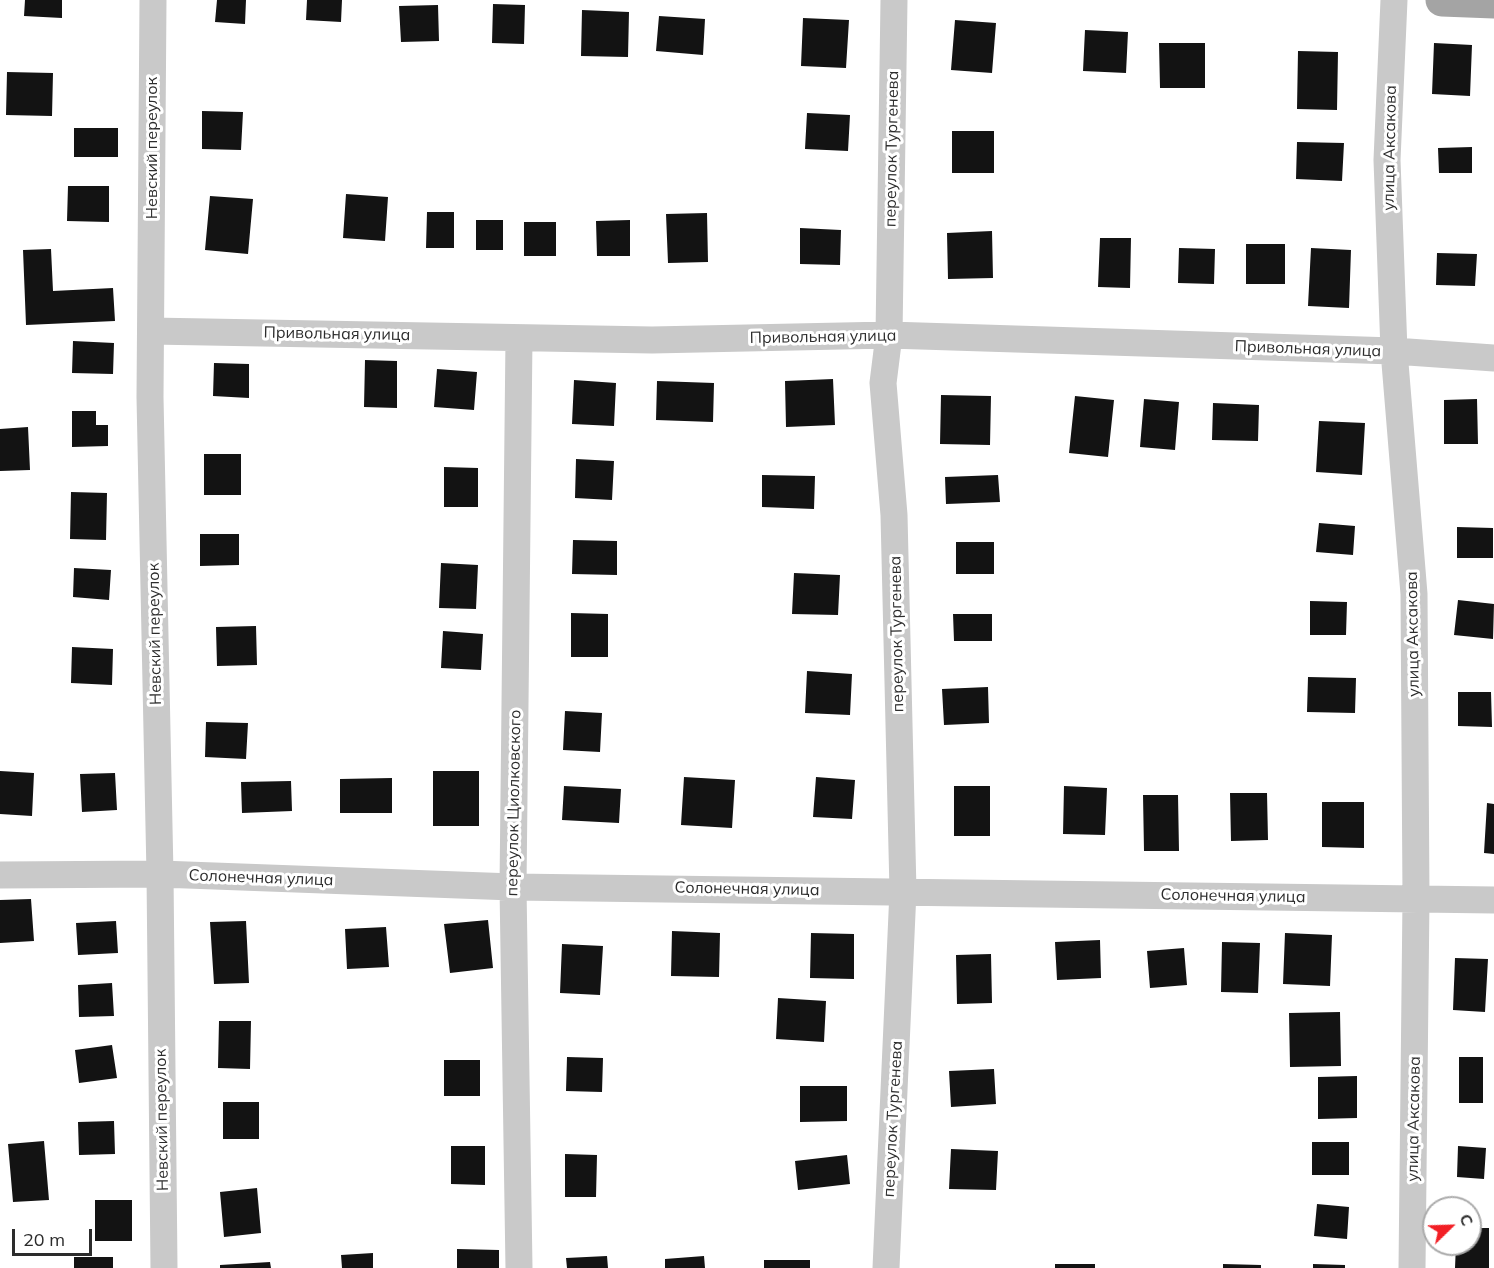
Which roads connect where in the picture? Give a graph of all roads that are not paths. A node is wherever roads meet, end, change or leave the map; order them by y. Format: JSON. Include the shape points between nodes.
{"nodes":[{"id":1,"x":153,"y":0,"type":"edge"},
{"id":2,"x":894,"y":0,"type":"edge"},
{"id":3,"x":1394,"y":0,"type":"edge"},
{"id":4,"x":1442,"y":0,"type":"edge"},
{"id":5,"x":1494,"y":2,"type":"edge"},
{"id":6,"x":151,"y":331,"type":"junction"},
{"id":7,"x":889,"y":335,"type":"junction"},
{"id":8,"x":519,"y":338,"type":"junction"},
{"id":9,"x":1394,"y":351,"type":"junction"},
{"id":10,"x":1494,"y":358,"type":"edge"},
{"id":11,"x":160,"y":874,"type":"junction"},
{"id":12,"x":0,"y":875,"type":"edge"},
{"id":13,"x":513,"y":887,"type":"junction"},
{"id":14,"x":903,"y":891,"type":"junction"},
{"id":15,"x":1416,"y":898,"type":"junction"},
{"id":16,"x":1494,"y":900,"type":"edge"},
{"id":17,"x":164,"y":1268,"type":"edge"},
{"id":18,"x":519,"y":1268,"type":"edge"},
{"id":19,"x":886,"y":1268,"type":"edge"},
{"id":20,"x":1412,"y":1268,"type":"edge"}],
"edges":[{"from":1,"to":6,"type":"street","name":"Невский переулок"},
{"from":2,"to":7,"type":"street","name":"переулок Тургенева"},
{"from":3,"to":9,"type":"street","name":"улица Аксакова","via":[[1387,160]]},
{"from":4,"to":5,"type":"main road"},
{"from":6,"to":8,"type":"street","name":"Привольная улица"},
{"from":6,"to":11,"type":"street","name":"Невский переулок"},
{"from":7,"to":8,"type":"street","name":"Привольная улица","via":[[652,340]]},
{"from":7,"to":9,"type":"street","name":"Привольная улица"},
{"from":7,"to":14,"type":"street","name":"переулок Тургенева","via":[[883,383],[894,515]]},
{"from":8,"to":13,"type":"street","name":"переулок Циолковского"},
{"from":9,"to":10,"type":"street","name":"Привольная улица"},
{"from":9,"to":15,"type":"street","name":"улица Аксакова","via":[[1414,594]]},
{"from":11,"to":12,"type":"street","name":"Солонечная улица"},
{"from":11,"to":13,"type":"street","name":"Солонечная улица"},
{"from":11,"to":17,"type":"street","name":"Невский переулок"},
{"from":13,"to":14,"type":"street","name":"Солонечная улица"},
{"from":13,"to":18,"type":"street","name":"переулок Циолковского"},
{"from":14,"to":15,"type":"street","name":"Солонечная улица"},
{"from":14,"to":19,"type":"street","name":"переулок Тургенева"},
{"from":15,"to":16,"type":"street","name":"Солонечная улица"},
{"from":15,"to":20,"type":"street","name":"улица Аксакова"}]}
